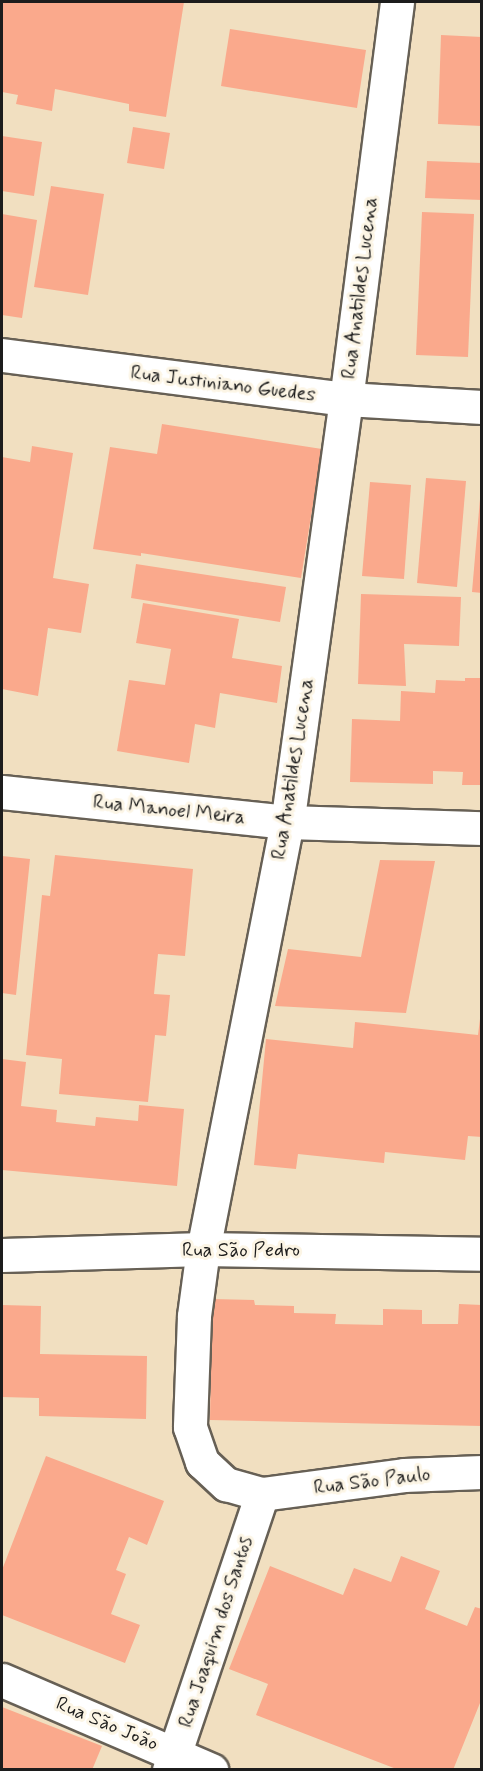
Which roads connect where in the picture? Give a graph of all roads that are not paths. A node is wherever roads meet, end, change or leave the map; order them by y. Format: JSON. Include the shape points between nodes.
{"nodes":[{"id":1,"x":397,"y":2,"type":"edge"},
{"id":2,"x":2,"y":355,"type":"edge"},
{"id":3,"x":346,"y":399,"type":"junction"},
{"id":4,"x":482,"y":407,"type":"edge"},
{"id":5,"x":2,"y":792,"type":"edge"},
{"id":6,"x":287,"y":822,"type":"junction"},
{"id":7,"x":482,"y":828,"type":"edge"},
{"id":8,"x":203,"y":1249,"type":"junction"},
{"id":9,"x":482,"y":1254,"type":"edge"},
{"id":10,"x":2,"y":1255,"type":"edge"},
{"id":11,"x":482,"y":1472,"type":"edge"},
{"id":12,"x":262,"y":1494,"type":"junction"},
{"id":13,"x":2,"y":1680,"type":"edge"},
{"id":14,"x":172,"y":1762,"type":"edge"},
{"id":15,"x":211,"y":1770,"type":"edge"}],
"edges":[{"from":1,"to":3,"type":"street","name":"Rua Anatildes Lucena"},
{"from":2,"to":3,"type":"street","name":"Rua Justiniano Guedes"},
{"from":3,"to":4,"type":"street","name":"Rua Justiniano Guedes"},
{"from":3,"to":6,"type":"street","name":"Rua Anatildes Lucena"},
{"from":5,"to":6,"type":"street","name":"Rua Manoel Meira"},
{"from":6,"to":7,"type":"street","name":"Rua Manoel Meira"},
{"from":6,"to":8,"type":"street","name":"Rua Anatildes Lucena"},
{"from":8,"to":9,"type":"street","name":"Rua São Pedro"},
{"from":8,"to":10,"type":"street","name":"Rua São Pedro"},
{"from":8,"to":12,"type":"street","name":"Rua Anatildes Lucena","via":[[194,1316],[190,1427],[202,1462],[226,1484]]},
{"from":11,"to":12,"type":"street","name":"Rua São Paulo","via":[[404,1475]]},
{"from":12,"to":14,"type":"street","name":"Rua Joaquim dos Santos"},
{"from":13,"to":14,"type":"street","name":"Rua São João"},
{"from":14,"to":15,"type":"street","name":"Rua São João"}]}
